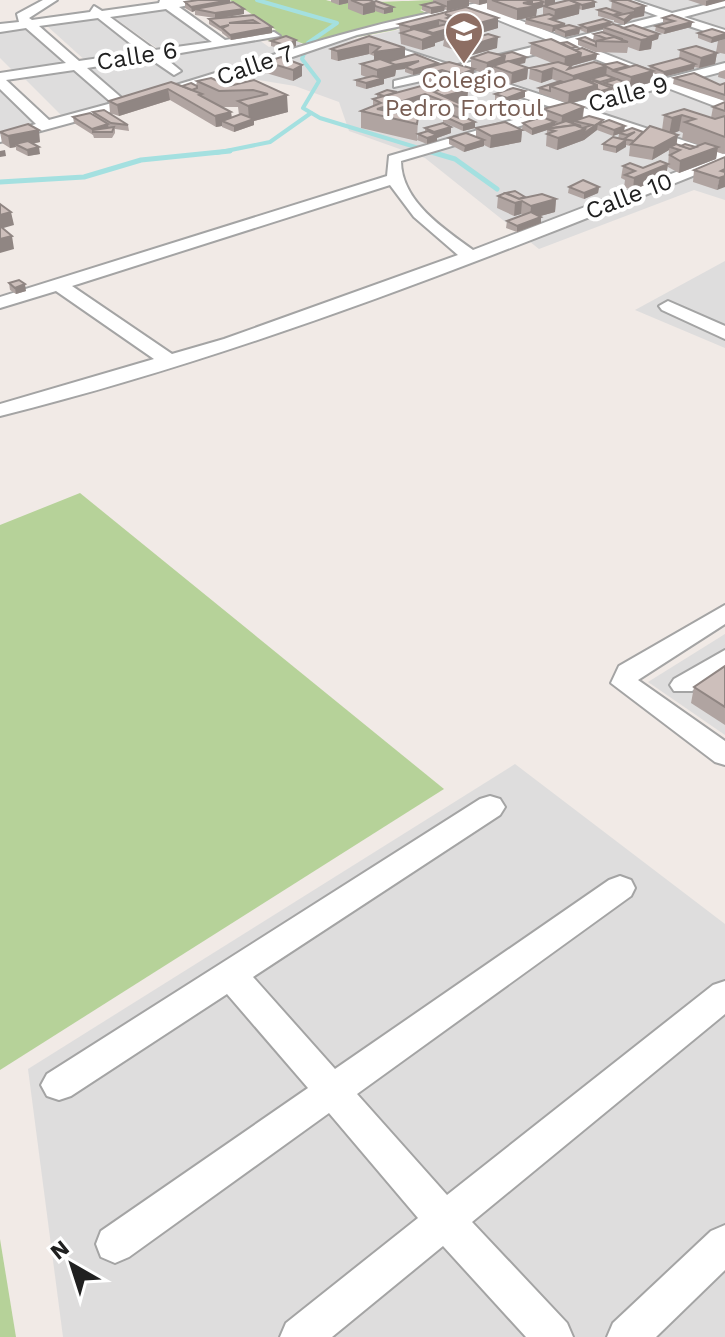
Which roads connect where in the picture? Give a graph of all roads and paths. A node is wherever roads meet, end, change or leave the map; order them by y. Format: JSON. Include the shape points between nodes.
{"nodes":[{"id":1,"x":51,"y":0,"type":"edge"},
{"id":2,"x":82,"y":0,"type":"edge"},
{"id":3,"x":208,"y":0,"type":"edge"},
{"id":4,"x":460,"y":0,"type":"edge"},
{"id":5,"x":511,"y":0,"type":"edge"},
{"id":6,"x":621,"y":0,"type":"edge"},
{"id":7,"x":165,"y":3,"type":"edge"},
{"id":8,"x":725,"y":3,"type":"edge"},
{"id":9,"x":476,"y":7,"type":"junction"},
{"id":10,"x":101,"y":15,"type":"junction"},
{"id":11,"x":672,"y":17,"type":"junction"},
{"id":12,"x":210,"y":22,"type":"edge"},
{"id":13,"x":26,"y":24,"type":"junction"},
{"id":14,"x":196,"y":24,"type":"junction"},
{"id":15,"x":0,"y":28,"type":"edge"},
{"id":16,"x":725,"y":34,"type":"edge"},
{"id":17,"x":343,"y":35,"type":"junction"},
{"id":18,"x":274,"y":36,"type":"edge"},
{"id":19,"x":563,"y":42,"type":"junction"},
{"id":20,"x":223,"y":44,"type":"junction"},
{"id":21,"x":152,"y":54,"type":"junction"},
{"id":22,"x":76,"y":66,"type":"junction"},
{"id":23,"x":725,"y":67,"type":"edge"},
{"id":24,"x":455,"y":70,"type":"junction"},
{"id":25,"x":174,"y":71,"type":"dead end"},
{"id":26,"x":0,"y":80,"type":"edge"},
{"id":27,"x":667,"y":83,"type":"junction"},
{"id":28,"x":399,"y":84,"type":"dead end"},
{"id":29,"x":123,"y":106,"type":"junction"},
{"id":30,"x":725,"y":106,"type":"edge"},
{"id":31,"x":572,"y":109,"type":"junction"},
{"id":32,"x":46,"y":125,"type":"junction"},
{"id":33,"x":0,"y":138,"type":"edge"},
{"id":34,"x":725,"y":158,"type":"edge"},
{"id":35,"x":396,"y":178,"type":"junction"},
{"id":36,"x":470,"y":256,"type":"junction"},
{"id":37,"x":58,"y":284,"type":"junction"},
{"id":38,"x":0,"y":303,"type":"edge"},
{"id":39,"x":668,"y":306,"type":"dead end"},
{"id":40,"x":725,"y":333,"type":"edge"},
{"id":41,"x":169,"y":361,"type":"junction"},
{"id":42,"x":0,"y":410,"type":"edge"},
{"id":43,"x":725,"y":613,"type":"edge"},
{"id":44,"x":725,"y":658,"type":"edge"},
{"id":45,"x":683,"y":685,"type":"dead end"},
{"id":46,"x":725,"y":755,"type":"edge"},
{"id":47,"x":490,"y":807,"type":"dead end"},
{"id":48,"x":620,"y":888,"type":"dead end"},
{"id":49,"x":232,"y":976,"type":"junction"},
{"id":50,"x":725,"y":995,"type":"edge"},
{"id":51,"x":59,"y":1085,"type":"dead end"},
{"id":52,"x":332,"y":1091,"type":"junction"},
{"id":53,"x":445,"y":1221,"type":"junction"},
{"id":54,"x":115,"y":1244,"type":"dead end"},
{"id":55,"x":725,"y":1244,"type":"edge"},
{"id":56,"x":300,"y":1337,"type":"edge"},
{"id":57,"x":553,"y":1337,"type":"edge"},
{"id":58,"x":627,"y":1337,"type":"edge"}],
"edges":[{"from":1,"to":13,"type":"street","via":[[21,17]]},
{"from":2,"to":10,"type":"street"},
{"from":3,"to":7,"type":"street"},
{"from":4,"to":9,"type":"street"},
{"from":5,"to":9,"type":"street","name":"Calle 7"},
{"from":6,"to":11,"type":"street"},
{"from":7,"to":10,"type":"street"},
{"from":7,"to":14,"type":"street"},
{"from":8,"to":11,"type":"street"},
{"from":9,"to":17,"type":"street","name":"Calle 7"},
{"from":9,"to":19,"type":"street"},
{"from":10,"to":13,"type":"street"},
{"from":10,"to":21,"type":"street"},
{"from":11,"to":16,"type":"street"},
{"from":11,"to":19,"type":"street"},
{"from":12,"to":14,"type":"street"},
{"from":13,"to":15,"type":"street"},
{"from":13,"to":22,"type":"street"},
{"from":14,"to":20,"type":"street"},
{"from":17,"to":24,"type":"street"},
{"from":17,"to":29,"type":"street","name":"Calle 7"},
{"from":18,"to":20,"type":"street","name":"Calle 6"},
{"from":19,"to":24,"type":"street"},
{"from":19,"to":27,"type":"street"},
{"from":20,"to":21,"type":"street","name":"Calle 6"},
{"from":21,"to":22,"type":"street","name":"Calle 6"},
{"from":21,"to":25,"type":"street"},
{"from":22,"to":26,"type":"street","name":"Calle 6"},
{"from":22,"to":29,"type":"street"},
{"from":23,"to":27,"type":"street","name":"Calle 9"},
{"from":24,"to":28,"type":"street"},
{"from":24,"to":31,"type":"street"},
{"from":26,"to":32,"type":"street"},
{"from":27,"to":30,"type":"street"},
{"from":27,"to":31,"type":"street","name":"Calle 9"},
{"from":29,"to":32,"type":"street","name":"Calle 7"},
{"from":31,"to":34,"type":"street"},
{"from":31,"to":35,"type":"street","name":"Calle 9","via":[[394,159]]},
{"from":32,"to":33,"type":"street","name":"Calle 7"},
{"from":34,"to":36,"type":"street","name":"Calle 10"},
{"from":35,"to":36,"type":"street","via":[[422,218]]},
{"from":35,"to":37,"type":"street"},
{"from":36,"to":41,"type":"street","name":"Calle 10"},
{"from":37,"to":38,"type":"street"},
{"from":37,"to":41,"type":"street"},
{"from":39,"to":40,"type":"street"},
{"from":41,"to":42,"type":"street","name":"Calle 10"},
{"from":43,"to":46,"type":"street","via":[[628,672],[624,683]]},
{"from":44,"to":45,"type":"street"},
{"from":47,"to":49,"type":"street"},
{"from":48,"to":52,"type":"street"},
{"from":49,"to":51,"type":"street"},
{"from":49,"to":52,"type":"street"},
{"from":50,"to":53,"type":"street"},
{"from":52,"to":53,"type":"street"},
{"from":52,"to":54,"type":"street"},
{"from":53,"to":56,"type":"street"},
{"from":53,"to":57,"type":"street"},
{"from":55,"to":58,"type":"street"}]}
